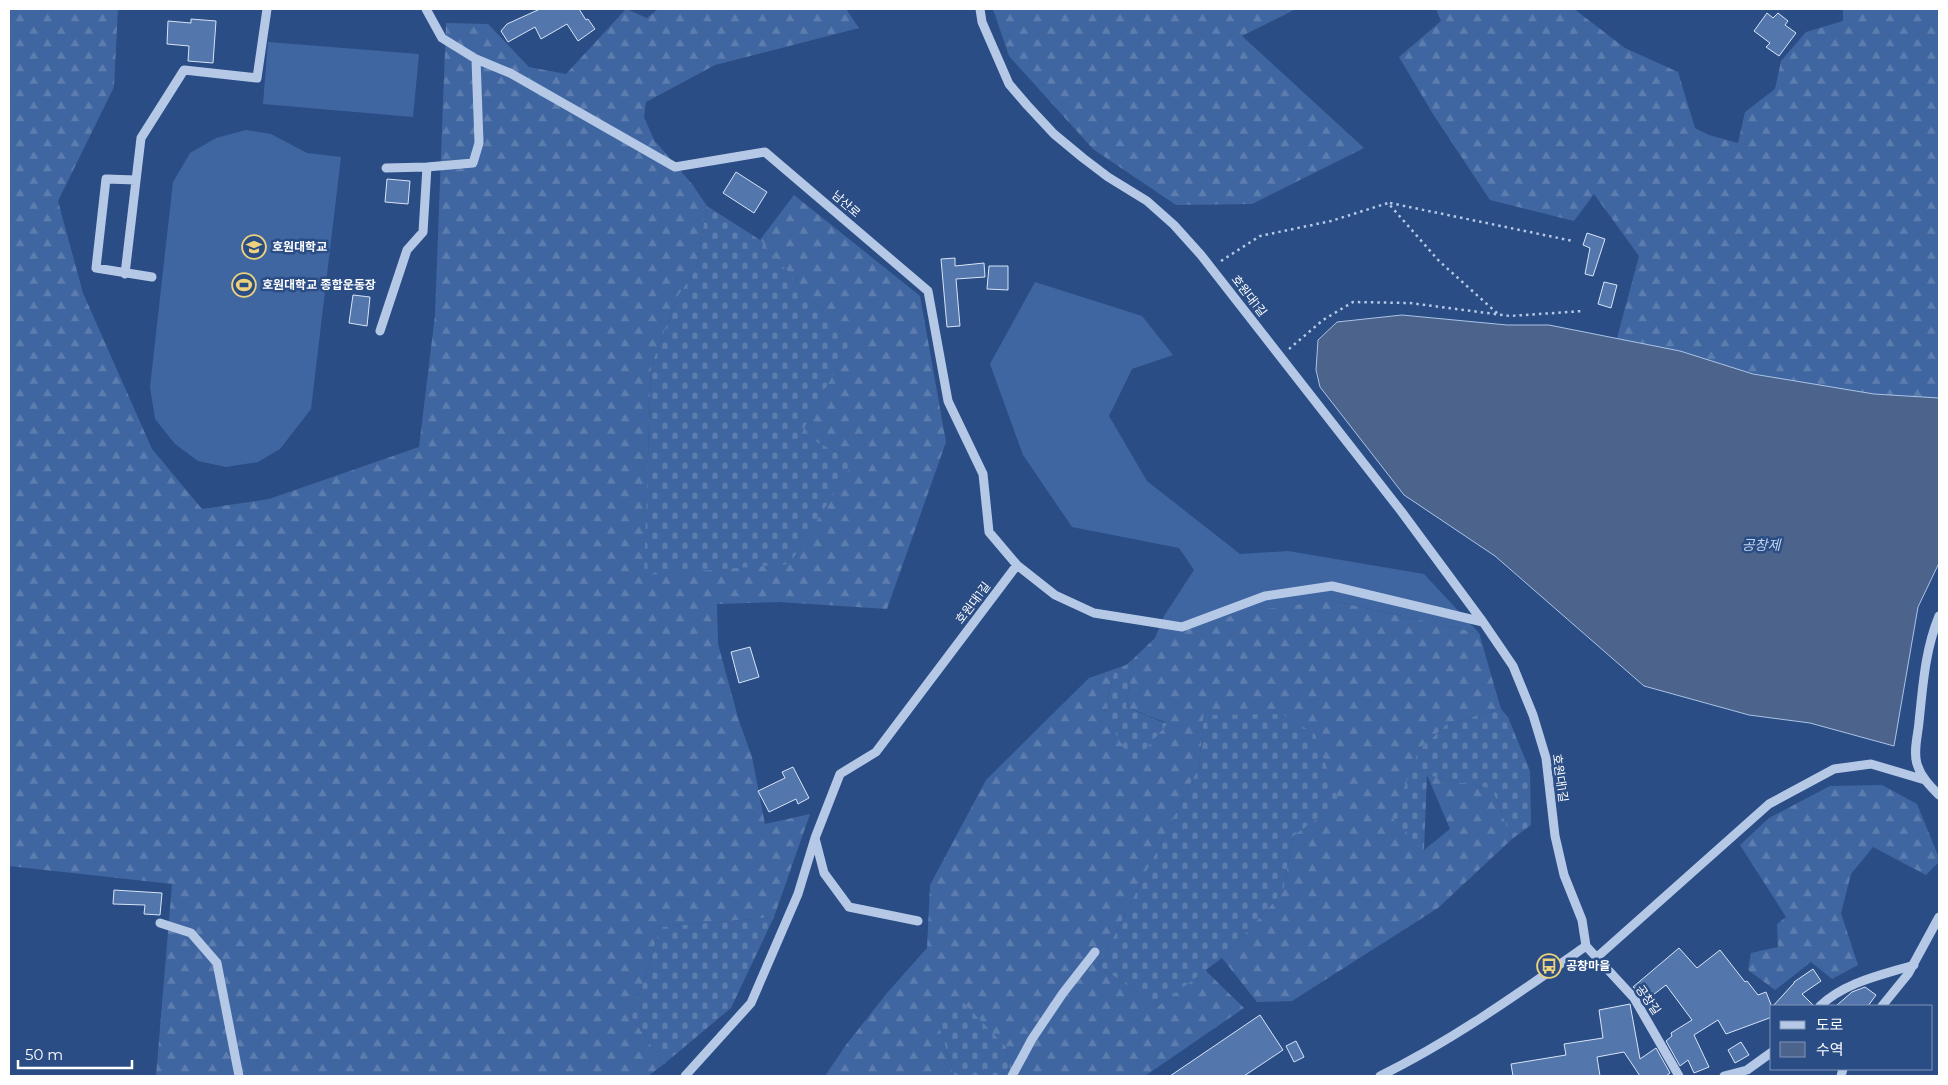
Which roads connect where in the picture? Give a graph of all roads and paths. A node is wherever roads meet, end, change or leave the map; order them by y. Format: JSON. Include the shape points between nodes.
{"nodes":[{"id":1,"x":267,"y":9,"type":"edge"},
{"id":2,"x":426,"y":9,"type":"edge"},
{"id":3,"x":980,"y":9,"type":"edge"},
{"id":4,"x":476,"y":59,"type":"junction"},
{"id":5,"x":427,"y":166,"type":"junction"},
{"id":6,"x":386,"y":168,"type":"dead end"},
{"id":7,"x":136,"y":180,"type":"junction"},
{"id":8,"x":1388,"y":203,"type":"junction"},
{"id":9,"x":1573,"y":241,"type":"dead end"},
{"id":10,"x":1211,"y":267,"type":"junction"},
{"id":11,"x":125,"y":274,"type":"junction"},
{"id":12,"x":152,"y":277,"type":"dead end"},
{"id":13,"x":1583,"y":311,"type":"dead end"},
{"id":14,"x":1498,"y":314,"type":"junction"},
{"id":15,"x":380,"y":330,"type":"dead end"},
{"id":16,"x":1280,"y":356,"type":"junction"},
{"id":17,"x":1017,"y":565,"type":"junction"},
{"id":18,"x":1939,"y":616,"type":"edge"},
{"id":19,"x":1483,"y":622,"type":"junction"},
{"id":20,"x":1925,"y":780,"type":"junction"},
{"id":21,"x":1939,"y":795,"type":"edge"},
{"id":22,"x":815,"y":838,"type":"junction"},
{"id":23,"x":1939,"y":917,"type":"edge"},
{"id":24,"x":918,"y":921,"type":"dead end"},
{"id":25,"x":160,"y":923,"type":"dead end"},
{"id":26,"x":1586,"y":946,"type":"junction"},
{"id":27,"x":1095,"y":952,"type":"dead end"},
{"id":28,"x":1596,"y":958,"type":"junction"},
{"id":29,"x":1914,"y":965,"type":"junction"},
{"id":30,"x":1821,"y":1005,"type":"edge"},
{"id":31,"x":1883,"y":1005,"type":"edge"},
{"id":32,"x":1770,"y":1054,"type":"edge"},
{"id":33,"x":239,"y":1076,"type":"edge"},
{"id":34,"x":685,"y":1076,"type":"edge"},
{"id":35,"x":1012,"y":1076,"type":"edge"},
{"id":36,"x":1380,"y":1076,"type":"edge"},
{"id":37,"x":1679,"y":1076,"type":"edge"},
{"id":38,"x":1724,"y":1076,"type":"edge"}],
"edges":[{"from":1,"to":7,"type":"street","via":[[257,78],[184,70],[141,138]]},
{"from":2,"to":4,"type":"street","name":"남산로","via":[[442,38]]},
{"from":3,"to":10,"type":"street","name":"호원대1길","via":[[1008,84],[1054,134],[1108,177],[1147,201]]},
{"from":4,"to":5,"type":"street","via":[[479,144],[473,163]]},
{"from":4,"to":17,"type":"street","name":"남산로","via":[[510,73],[675,167],[765,152],[928,291],[948,401],[983,474],[989,532]]},
{"from":5,"to":6,"type":"street"},
{"from":5,"to":15,"type":"street","via":[[423,232],[407,250]]},
{"from":7,"to":11,"type":"street"},
{"from":7,"to":11,"type":"street","via":[[106,179],[96,268]]},
{"from":8,"to":9,"type":"path"},
{"from":8,"to":10,"type":"path","via":[[1332,221],[1260,236]]},
{"from":8,"to":14,"type":"path","via":[[1439,261]]},
{"from":10,"to":16,"type":"street","name":"호원대1길"},
{"from":11,"to":12,"type":"street"},
{"from":13,"to":14,"type":"path"},
{"from":14,"to":16,"type":"path","via":[[1410,303],[1353,302],[1323,320]]},
{"from":16,"to":19,"type":"street","name":"호원대1길"},
{"from":17,"to":19,"type":"street","via":[[1054,595],[1094,613],[1182,627],[1265,596],[1332,586]]},
{"from":17,"to":22,"type":"street","name":"호원대1길","via":[[876,752],[840,774]]},
{"from":18,"to":20,"type":"street","via":[[1926,658],[1917,739],[1917,763]]},
{"from":19,"to":26,"type":"street","name":"호원대1길","via":[[1513,666],[1533,715],[1546,758],[1555,836],[1564,875],[1582,920]]},
{"from":20,"to":21,"type":"street"},
{"from":20,"to":28,"type":"street","via":[[1871,764],[1834,769],[1777,799]]},
{"from":22,"to":24,"type":"street","via":[[824,873],[850,907]]},
{"from":22,"to":34,"type":"street","via":[[798,894],[751,1003]]},
{"from":23,"to":29,"type":"street"},
{"from":25,"to":33,"type":"street","via":[[191,933],[218,963]]},
{"from":26,"to":28,"type":"street","name":"공창길"},
{"from":26,"to":36,"type":"street","via":[[1484,1017],[1421,1056]]},
{"from":27,"to":35,"type":"street","via":[[1032,1039]]},
{"from":28,"to":37,"type":"street","name":"공창길","via":[[1634,998]]},
{"from":29,"to":30,"type":"street","via":[[1859,982]]},
{"from":29,"to":31,"type":"street"},
{"from":32,"to":38,"type":"street","via":[[1748,1070]]}]}
